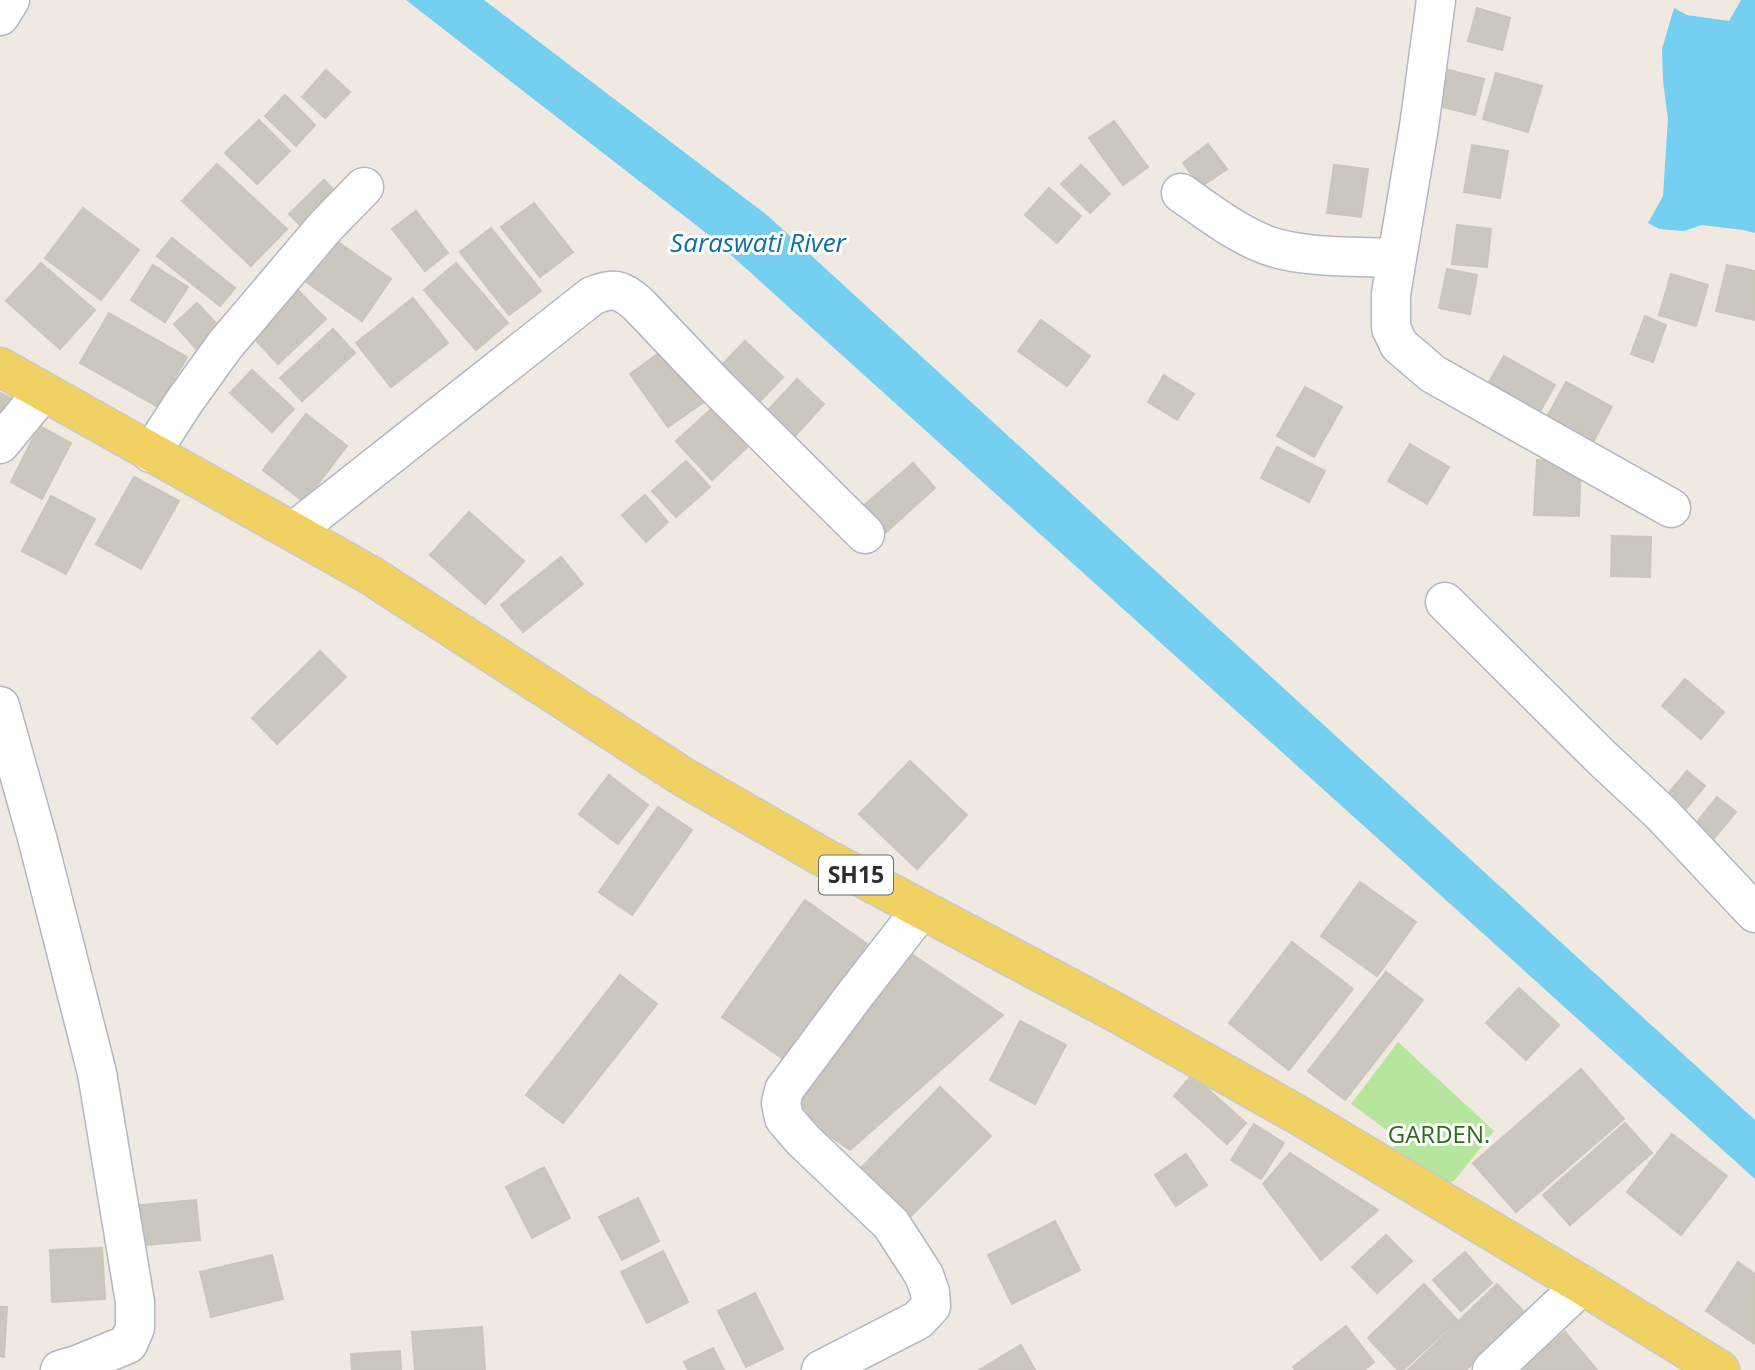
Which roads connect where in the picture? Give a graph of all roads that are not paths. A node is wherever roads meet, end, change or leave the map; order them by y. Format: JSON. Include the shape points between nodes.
{"nodes":[{"id":1,"x":10,"y":0,"type":"edge"},
{"id":2,"x":1436,"y":0,"type":"edge"},
{"id":3,"x":0,"y":16,"type":"edge"},
{"id":4,"x":364,"y":187,"type":"dead end"},
{"id":5,"x":1181,"y":193,"type":"dead end"},
{"id":6,"x":1397,"y":258,"type":"junction"},
{"id":7,"x":0,"y":367,"type":"edge"},
{"id":8,"x":43,"y":392,"type":"junction"},
{"id":9,"x":0,"y":444,"type":"edge"},
{"id":10,"x":151,"y":453,"type":"junction"},
{"id":11,"x":1671,"y":508,"type":"dead end"},
{"id":12,"x":294,"y":531,"type":"junction"},
{"id":13,"x":865,"y":534,"type":"dead end"},
{"id":14,"x":1445,"y":602,"type":"dead end"},
{"id":15,"x":0,"y":706,"type":"edge"},
{"id":16,"x":921,"y":910,"type":"junction"},
{"id":17,"x":1755,"y":913,"type":"edge"},
{"id":18,"x":1582,"y":1285,"type":"junction"},
{"id":19,"x":60,"y":1370,"type":"edge"},
{"id":20,"x":821,"y":1370,"type":"edge"},
{"id":21,"x":1492,"y":1370,"type":"edge"},
{"id":22,"x":1720,"y":1370,"type":"edge"}],
"edges":[{"from":1,"to":3,"type":"street"},
{"from":2,"to":6,"type":"street"},
{"from":4,"to":10,"type":"street","via":[[225,345]]},
{"from":5,"to":6,"type":"street","via":[[1260,243],[1321,254]]},
{"from":6,"to":11,"type":"street","via":[[1391,328],[1412,357],[1433,374]]},
{"from":7,"to":8,"type":"main road","number":"SH15"},
{"from":8,"to":9,"type":"street"},
{"from":8,"to":10,"type":"main road","number":"SH15"},
{"from":10,"to":12,"type":"main road","number":"SH15"},
{"from":12,"to":13,"type":"street","via":[[592,296],[617,290],[638,304]]},
{"from":12,"to":16,"type":"main road","number":"SH15","via":[[417,604],[685,778]]},
{"from":14,"to":17,"type":"street"},
{"from":15,"to":19,"type":"street","via":[[97,1073],[135,1302],[135,1328],[128,1344]]},
{"from":16,"to":18,"type":"main road","number":"SH15","via":[[1300,1116]]},
{"from":16,"to":20,"type":"street","via":[[784,1090],[781,1103],[784,1118],[803,1140],[891,1224],[930,1292],[931,1306],[918,1320]]},
{"from":18,"to":21,"type":"street"},
{"from":18,"to":22,"type":"main road","number":"SH15"}]}
